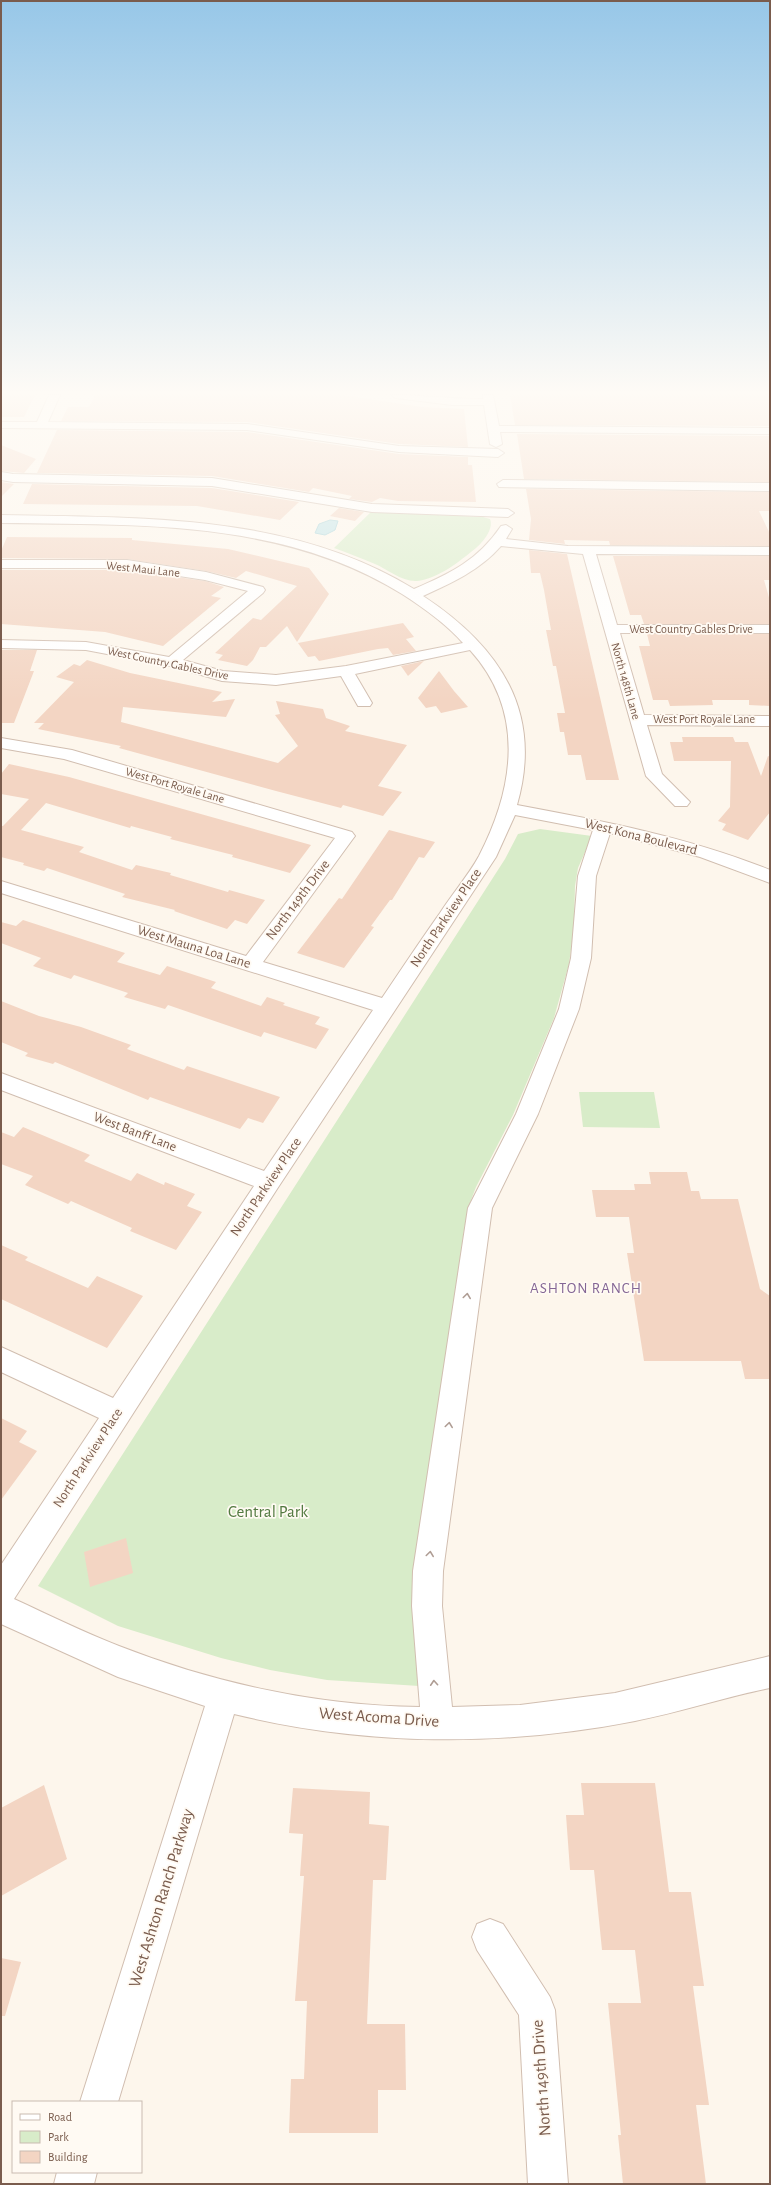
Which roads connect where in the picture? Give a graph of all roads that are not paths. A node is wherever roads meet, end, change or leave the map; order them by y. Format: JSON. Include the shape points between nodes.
{"nodes":[{"id":1,"x":304,"y":497,"type":"edge"},
{"id":2,"x":505,"y":497,"type":"edge"},
{"id":3,"x":508,"y":513,"type":"junction"},
{"id":4,"x":1,"y":519,"type":"edge"},
{"id":5,"x":499,"y":542,"type":"junction"},
{"id":6,"x":588,"y":550,"type":"junction"},
{"id":7,"x":770,"y":551,"type":"edge"},
{"id":8,"x":1,"y":564,"type":"edge"},
{"id":9,"x":413,"y":595,"type":"junction"},
{"id":10,"x":611,"y":629,"type":"junction"},
{"id":11,"x":770,"y":630,"type":"edge"},
{"id":12,"x":1,"y":644,"type":"edge"},
{"id":13,"x":475,"y":645,"type":"junction"},
{"id":14,"x":172,"y":662,"type":"junction"},
{"id":15,"x":346,"y":671,"type":"junction"},
{"id":16,"x":364,"y":703,"type":"dead end"},
{"id":17,"x":638,"y":720,"type":"junction"},
{"id":18,"x":770,"y":721,"type":"edge"},
{"id":19,"x":1,"y":742,"type":"edge"},
{"id":20,"x":681,"y":802,"type":"dead end"},
{"id":21,"x":509,"y":809,"type":"junction"},
{"id":22,"x":603,"y":826,"type":"junction"},
{"id":23,"x":346,"y":836,"type":"joint"},
{"id":24,"x":770,"y":877,"type":"edge"},
{"id":25,"x":1,"y":887,"type":"edge"},
{"id":26,"x":250,"y":965,"type":"junction"},
{"id":27,"x":387,"y":1007,"type":"junction"},
{"id":28,"x":1,"y":1081,"type":"edge"},
{"id":29,"x":269,"y":1182,"type":"junction"},
{"id":30,"x":1,"y":1359,"type":"edge"},
{"id":31,"x":117,"y":1413,"type":"junction"},
{"id":32,"x":1,"y":1592,"type":"edge"},
{"id":33,"x":1,"y":1608,"type":"edge"},
{"id":34,"x":770,"y":1672,"type":"edge"},
{"id":35,"x":224,"y":1695,"type":"junction"},
{"id":36,"x":437,"y":1722,"type":"junction"},
{"id":37,"x":490,"y":1937,"type":"dead end"},
{"id":38,"x":99,"y":2101,"type":"edge"},
{"id":39,"x":548,"y":2184,"type":"edge"}],
"edges":[{"from":1,"to":3,"type":"street","via":[[372,508]]},
{"from":2,"to":3,"type":"street"},
{"from":3,"to":5,"type":"street","via":[[506,529]]},
{"from":4,"to":9,"type":"street","name":"North Parkview Place","via":[[147,521],[280,540],[323,552],[363,568]]},
{"from":5,"to":6,"type":"street","via":[[554,550]]},
{"from":5,"to":9,"type":"street","via":[[470,567]]},
{"from":6,"to":7,"type":"street"},
{"from":6,"to":10,"type":"street","name":"North 148th Lane"},
{"from":8,"to":14,"type":"street","name":"West Maui Lane","via":[[127,564],[206,576],[258,590]]},
{"from":9,"to":13,"type":"street","name":"North Parkview Place","via":[[444,616]]},
{"from":10,"to":11,"type":"street","name":"West Country Gables Drive"},
{"from":10,"to":17,"type":"street","name":"North 148th Lane"},
{"from":12,"to":14,"type":"street","name":"West Country Gables Drive","via":[[86,646]]},
{"from":13,"to":15,"type":"street","name":"West Country Gables Drive"},
{"from":13,"to":21,"type":"street","name":"North Parkview Place","via":[[501,683],[515,720],[518,768]]},
{"from":14,"to":15,"type":"street","name":"West Country Gables Drive","via":[[222,676],[276,680]]},
{"from":15,"to":16,"type":"street"},
{"from":17,"to":18,"type":"street","name":"West Port Royale Lane"},
{"from":17,"to":20,"type":"street","name":"North 148th Lane","via":[[654,776]]},
{"from":19,"to":23,"type":"street","name":"West Port Royale Lane","via":[[66,754]]},
{"from":21,"to":22,"type":"street","name":"West Kona Boulevard"},
{"from":21,"to":27,"type":"street","name":"North Parkview Place","via":[[487,857]]},
{"from":22,"to":24,"type":"street","name":"West Kona Boulevard","via":[[683,845]]},
{"from":36,"to":22,"type":"street","one_way":true,"via":[[428,1606],[428,1571],[480,1208],[527,1114],[566,1017],[581,958],[587,876]]},
{"from":23,"to":26,"type":"street","name":"North 149th Drive"},
{"from":25,"to":26,"type":"street","name":"West Mauna Loa Lane"},
{"from":26,"to":27,"type":"street","name":"West Mauna Loa Lane"},
{"from":27,"to":29,"type":"street","name":"North Parkview Place"},
{"from":28,"to":29,"type":"street","name":"West Banff Lane"},
{"from":29,"to":31,"type":"street","name":"North Parkview Place"},
{"from":30,"to":31,"type":"street"},
{"from":31,"to":32,"type":"street","name":"North Parkview Place"},
{"from":33,"to":35,"type":"street","name":"West Acoma Drive","via":[[126,1665]]},
{"from":34,"to":36,"type":"street","name":"West Acoma Drive","via":[[656,1700],[591,1712],[512,1721]]},
{"from":35,"to":36,"type":"street","name":"West Acoma Drive","via":[[341,1717]]},
{"from":35,"to":38,"type":"street","name":"West Ashton Ranch Parkway"},
{"from":37,"to":39,"type":"street","name":"North 149th Drive","via":[[536,2010]]}]}
